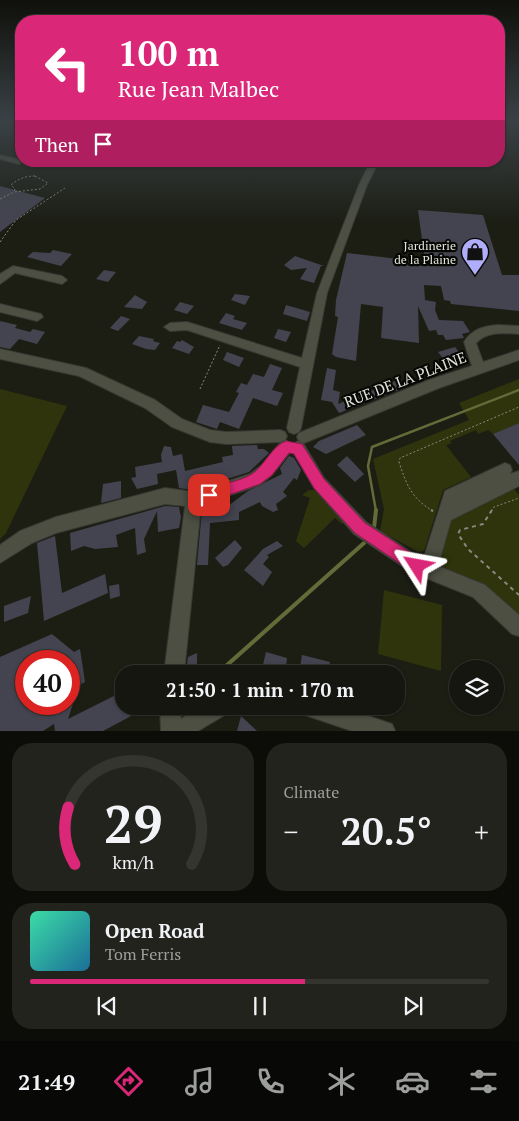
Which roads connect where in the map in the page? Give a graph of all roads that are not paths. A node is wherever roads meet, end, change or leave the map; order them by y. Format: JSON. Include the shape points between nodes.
{"nodes":[{"id":1,"x":0,"y":157,"type":"edge"},
{"id":2,"x":15,"y":161,"type":"edge"},
{"id":3,"x":372,"y":167,"type":"edge"},
{"id":4,"x":0,"y":280,"type":"edge"},
{"id":5,"x":62,"y":280,"type":"dead end"},
{"id":6,"x":0,"y":308,"type":"edge"},
{"id":7,"x":37,"y":317,"type":"dead end"},
{"id":8,"x":170,"y":327,"type":"dead end"},
{"id":9,"x":519,"y":330,"type":"edge"},
{"id":10,"x":0,"y":354,"type":"edge"},
{"id":11,"x":519,"y":355,"type":"edge"},
{"id":12,"x":307,"y":364,"type":"junction"},
{"id":13,"x":479,"y":368,"type":"junction"},
{"id":14,"x":292,"y":439,"type":"junction"},
{"id":15,"x":505,"y":470,"type":"dead end"},
{"id":16,"x":519,"y":478,"type":"edge"},
{"id":17,"x":194,"y":500,"type":"junction"},
{"id":18,"x":444,"y":515,"type":"junction"},
{"id":19,"x":0,"y":555,"type":"edge"},
{"id":20,"x":428,"y":570,"type":"junction"},
{"id":21,"x":519,"y":627,"type":"edge"},
{"id":22,"x":175,"y":665,"type":"edge"},
{"id":23,"x":170,"y":715,"type":"edge"},
{"id":24,"x":205,"y":715,"type":"edge"},
{"id":25,"x":334,"y":715,"type":"edge"},
{"id":26,"x":171,"y":731,"type":"edge"},
{"id":27,"x":182,"y":731,"type":"edge"},
{"id":28,"x":385,"y":731,"type":"edge"}],
"edges":[{"from":1,"to":2,"type":"street"},
{"from":3,"to":12,"type":"street","via":[[322,293]]},
{"from":4,"to":5,"type":"street","via":[[13,269]]},
{"from":6,"to":7,"type":"street"},
{"from":8,"to":12,"type":"street","via":[[187,326]]},
{"from":9,"to":13,"type":"street","via":[[486,330],[475,335],[470,342]]},
{"from":10,"to":14,"type":"street","via":[[82,372],[210,436]]},
{"from":11,"to":13,"type":"street","name":"RUE DE LA PLAINE"},
{"from":12,"to":14,"type":"street"},
{"from":13,"to":14,"type":"street","name":"RUE DE LA PLAINE"},
{"from":14,"to":17,"type":"street","via":[[255,480]]},
{"from":14,"to":20,"type":"street","via":[[319,483],[360,528]]},
{"from":15,"to":18,"type":"street","via":[[450,496]]},
{"from":16,"to":18,"type":"street"},
{"from":17,"to":19,"type":"street","via":[[165,496],[56,525],[26,537]]},
{"from":17,"to":22,"type":"street"},
{"from":18,"to":20,"type":"street"},
{"from":20,"to":21,"type":"street","via":[[479,591]]},
{"from":23,"to":26,"type":"street"},
{"from":24,"to":27,"type":"street"},
{"from":25,"to":28,"type":"street"}]}
